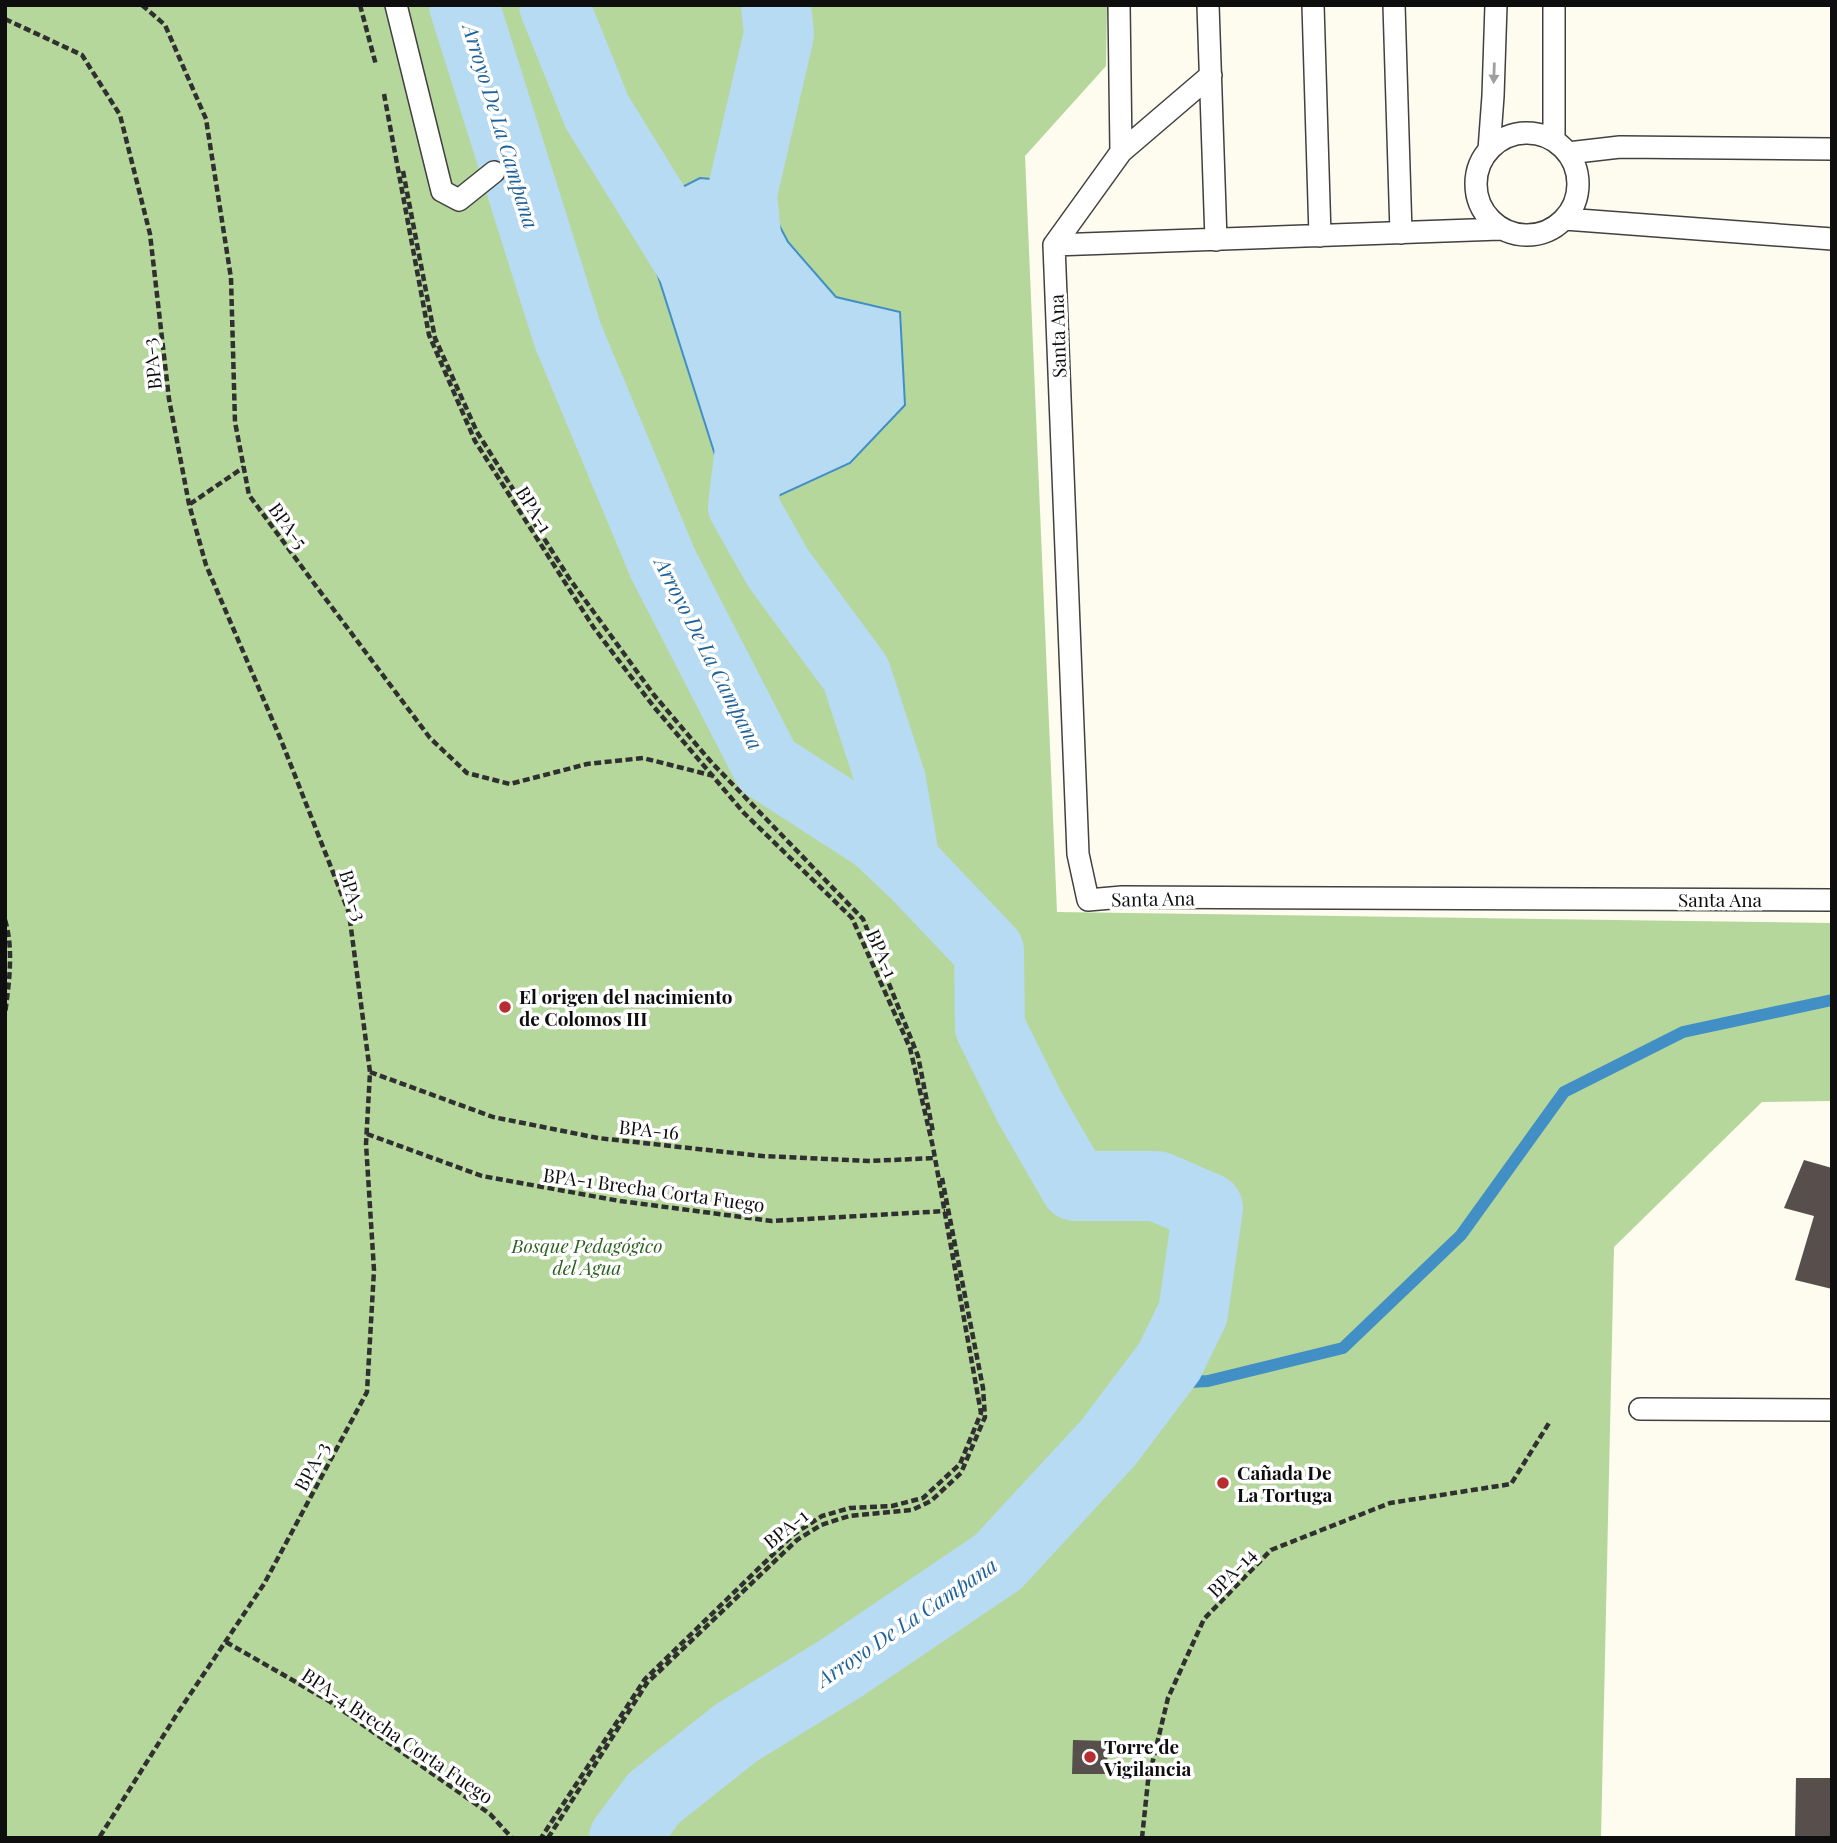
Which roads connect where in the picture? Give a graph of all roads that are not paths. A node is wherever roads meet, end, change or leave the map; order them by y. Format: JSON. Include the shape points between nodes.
{"nodes":[{"id":1,"x":396,"y":5,"type":"edge"},
{"id":2,"x":1119,"y":5,"type":"edge"},
{"id":3,"x":1208,"y":5,"type":"edge"},
{"id":4,"x":1313,"y":5,"type":"edge"},
{"id":5,"x":1394,"y":5,"type":"edge"},
{"id":6,"x":1496,"y":5,"type":"edge"},
{"id":7,"x":1554,"y":5,"type":"edge"},
{"id":8,"x":1211,"y":75,"type":"junction"},
{"id":9,"x":1561,"y":147,"type":"junction"},
{"id":10,"x":1832,"y":149,"type":"edge"},
{"id":11,"x":1489,"y":150,"type":"junction"},
{"id":12,"x":1121,"y":152,"type":"junction"},
{"id":13,"x":494,"y":172,"type":"dead end"},
{"id":14,"x":1565,"y":219,"type":"junction"},
{"id":15,"x":1500,"y":229,"type":"junction"},
{"id":16,"x":1401,"y":233,"type":"junction"},
{"id":17,"x":1320,"y":236,"type":"junction"},
{"id":18,"x":1832,"y":239,"type":"edge"},
{"id":19,"x":1216,"y":240,"type":"junction"},
{"id":20,"x":1054,"y":245,"type":"junction"},
{"id":21,"x":1832,"y":900,"type":"edge"},
{"id":22,"x":1640,"y":1409,"type":"dead end"},
{"id":23,"x":1832,"y":1410,"type":"edge"}],
"edges":[{"from":1,"to":13,"type":"lane","via":[[442,191],[459,200]]},
{"from":2,"to":12,"type":"lane"},
{"from":3,"to":8,"type":"lane"},
{"from":4,"to":17,"type":"lane"},
{"from":5,"to":16,"type":"lane"},
{"from":6,"to":11,"type":"lane","one_way":true},
{"from":7,"to":9,"type":"lane"},
{"from":8,"to":12,"type":"lane"},
{"from":8,"to":19,"type":"lane"},
{"from":9,"to":10,"type":"lane"},
{"from":9,"to":11,"type":"lane","via":[[1537,134],[1520,133]]},
{"from":9,"to":14,"type":"lane","via":[[1576,169],[1578,186]]},
{"from":11,"to":15,"type":"lane","via":[[1479,165],[1478,200]]},
{"from":12,"to":20,"type":"lane"},
{"from":14,"to":15,"type":"lane","via":[[1534,236]]},
{"from":14,"to":18,"type":"lane"},
{"from":15,"to":16,"type":"lane"},
{"from":16,"to":17,"type":"lane"},
{"from":17,"to":19,"type":"lane"},
{"from":19,"to":20,"type":"lane"},
{"from":20,"to":21,"type":"lane","name":"Santa Ana","via":[[1078,853],[1088,900]]},
{"from":22,"to":23,"type":"lane"}]}
